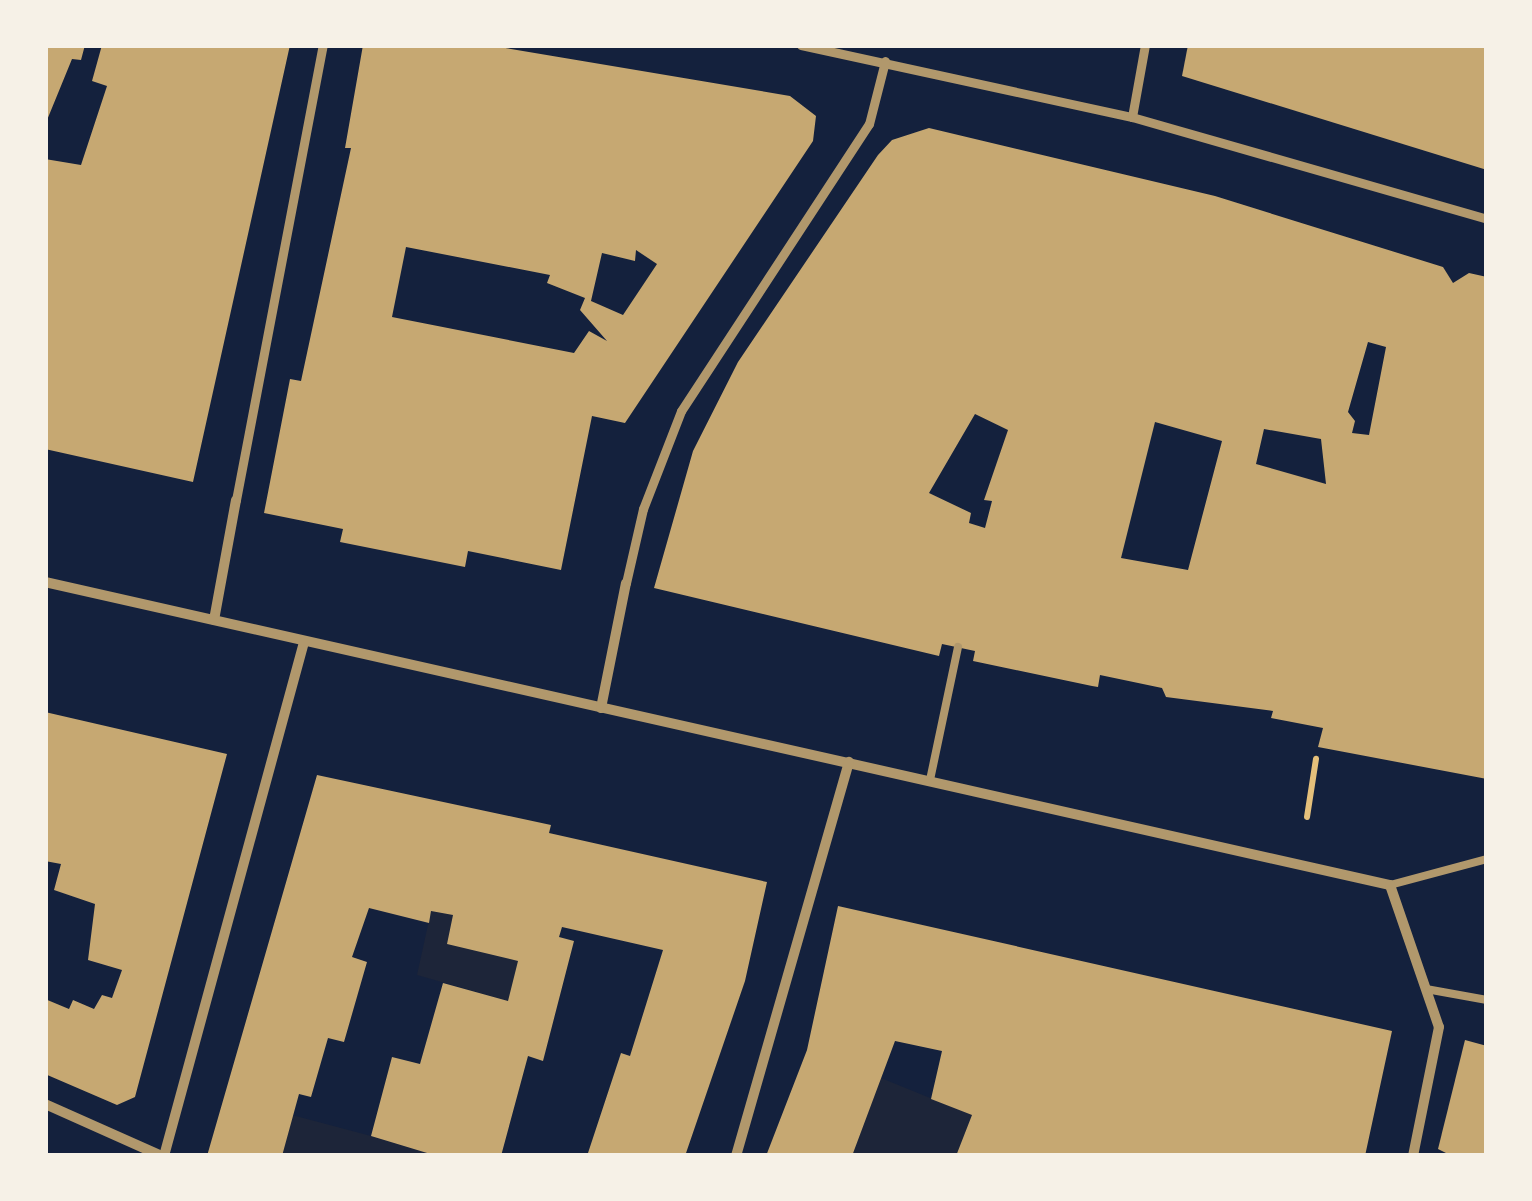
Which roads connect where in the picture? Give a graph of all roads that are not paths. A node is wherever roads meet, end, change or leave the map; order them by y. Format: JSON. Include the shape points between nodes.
{"nodes":[{"id":1,"x":323,"y":45,"type":"edge"},
{"id":2,"x":801,"y":45,"type":"edge"},
{"id":3,"x":1145,"y":45,"type":"edge"},
{"id":4,"x":885,"y":61,"type":"junction"},
{"id":5,"x":1132,"y":117,"type":"junction"},
{"id":6,"x":1487,"y":219,"type":"edge"},
{"id":7,"x":236,"y":500,"type":"joint"},
{"id":8,"x":45,"y":582,"type":"edge"},
{"id":9,"x":626,"y":583,"type":"joint"},
{"id":10,"x":214,"y":620,"type":"junction"},
{"id":11,"x":304,"y":642,"type":"junction"},
{"id":12,"x":958,"y":647,"type":"dead end"},
{"id":13,"x":601,"y":708,"type":"junction"},
{"id":14,"x":849,"y":762,"type":"junction"},
{"id":15,"x":930,"y":780,"type":"junction"},
{"id":16,"x":1487,"y":859,"type":"edge"},
{"id":17,"x":1390,"y":885,"type":"junction"},
{"id":18,"x":1426,"y":989,"type":"junction"},
{"id":19,"x":1487,"y":1000,"type":"edge"},
{"id":20,"x":45,"y":1104,"type":"edge"},
{"id":21,"x":163,"y":1156,"type":"edge"},
{"id":22,"x":736,"y":1156,"type":"edge"},
{"id":23,"x":1413,"y":1156,"type":"edge"}],
"edges":[{"from":1,"to":7,"type":"street"},
{"from":2,"to":4,"type":"street"},
{"from":3,"to":5,"type":"street"},
{"from":4,"to":5,"type":"street"},
{"from":4,"to":9,"type":"street","via":[[869,124],[681,411],[643,508]]},
{"from":5,"to":6,"type":"street"},
{"from":7,"to":10,"type":"street"},
{"from":8,"to":10,"type":"street"},
{"from":9,"to":13,"type":"street"},
{"from":10,"to":11,"type":"street"},
{"from":11,"to":13,"type":"street"},
{"from":11,"to":21,"type":"street"},
{"from":12,"to":15,"type":"lane"},
{"from":13,"to":14,"type":"street"},
{"from":14,"to":15,"type":"street"},
{"from":14,"to":22,"type":"street"},
{"from":15,"to":17,"type":"street"},
{"from":16,"to":17,"type":"lane"},
{"from":17,"to":18,"type":"street"},
{"from":18,"to":19,"type":"lane"},
{"from":18,"to":23,"type":"street","via":[[1439,1027]]},
{"from":20,"to":21,"type":"street"}]}
